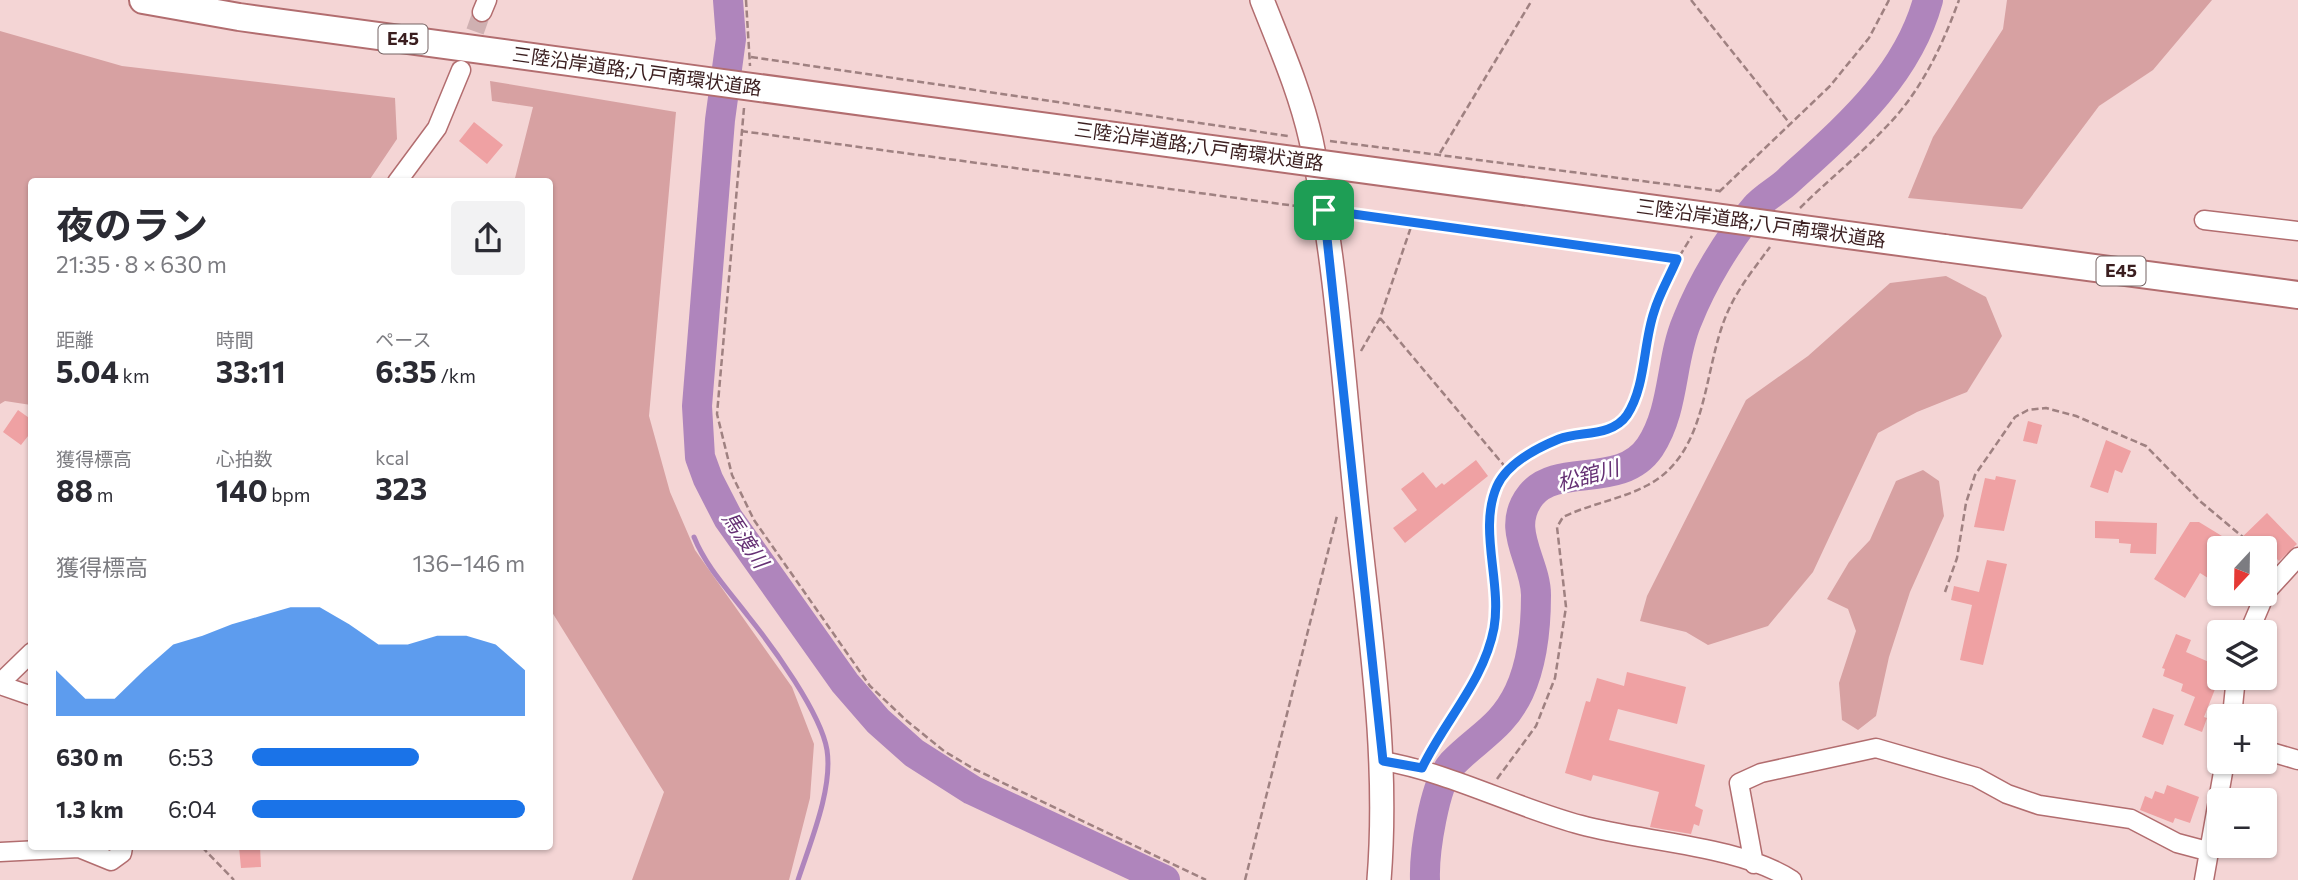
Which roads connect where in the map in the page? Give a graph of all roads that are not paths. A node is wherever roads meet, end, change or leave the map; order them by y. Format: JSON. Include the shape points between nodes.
{"nodes":[{"id":1,"x":143,"y":0,"type":"edge"},
{"id":2,"x":1262,"y":0,"type":"edge"},
{"id":3,"x":461,"y":70,"type":"tunnel mouth"},
{"id":4,"x":400,"y":178,"type":"edge"},
{"id":5,"x":2204,"y":220,"type":"dead end"},
{"id":6,"x":2298,"y":231,"type":"edge"},
{"id":7,"x":2298,"y":295,"type":"edge"},
{"id":8,"x":2298,"y":557,"type":"edge"},
{"id":9,"x":2254,"y":620,"type":"edge"},
{"id":10,"x":28,"y":656,"type":"edge"},
{"id":11,"x":0,"y":684,"type":"edge"},
{"id":12,"x":28,"y":694,"type":"edge"},
{"id":13,"x":2277,"y":754,"type":"edge"},
{"id":14,"x":2298,"y":760,"type":"edge"},
{"id":15,"x":1383,"y":761,"type":"junction"},
{"id":16,"x":40,"y":850,"type":"edge"},
{"id":17,"x":84,"y":850,"type":"edge"},
{"id":18,"x":122,"y":850,"type":"edge"},
{"id":19,"x":2207,"y":851,"type":"joint"},
{"id":20,"x":0,"y":852,"type":"edge"},
{"id":21,"x":1754,"y":864,"type":"junction"},
{"id":22,"x":1379,"y":880,"type":"edge"},
{"id":23,"x":1792,"y":880,"type":"edge"},
{"id":24,"x":2204,"y":880,"type":"edge"}],
"edges":[{"from":1,"to":7,"type":"highway","name":"三陸沿岸道路;八戸南環状道路","number":"E45","bridge":true,"via":[[664,75]]},
{"from":2,"to":15,"type":"main road","via":[[1299,96],[1324,210]]},
{"from":3,"to":4,"type":"street","via":[[438,128]]},
{"from":5,"to":6,"type":"street"},
{"from":8,"to":9,"type":"street","via":[[2266,593]]},
{"from":10,"to":11,"type":"street"},
{"from":11,"to":12,"type":"street"},
{"from":13,"to":14,"type":"street"},
{"from":15,"to":21,"type":"street","via":[[1425,769],[1581,825]]},
{"from":15,"to":22,"type":"main road"},
{"from":16,"to":20,"type":"street"},
{"from":17,"to":18,"type":"street","via":[[111,861]]},
{"from":19,"to":21,"type":"street","via":[[2178,844],[2130,819],[2039,804],[1976,777],[1876,748],[1761,773],[1739,783]]},
{"from":19,"to":24,"type":"street"},
{"from":21,"to":23,"type":"street"}]}
